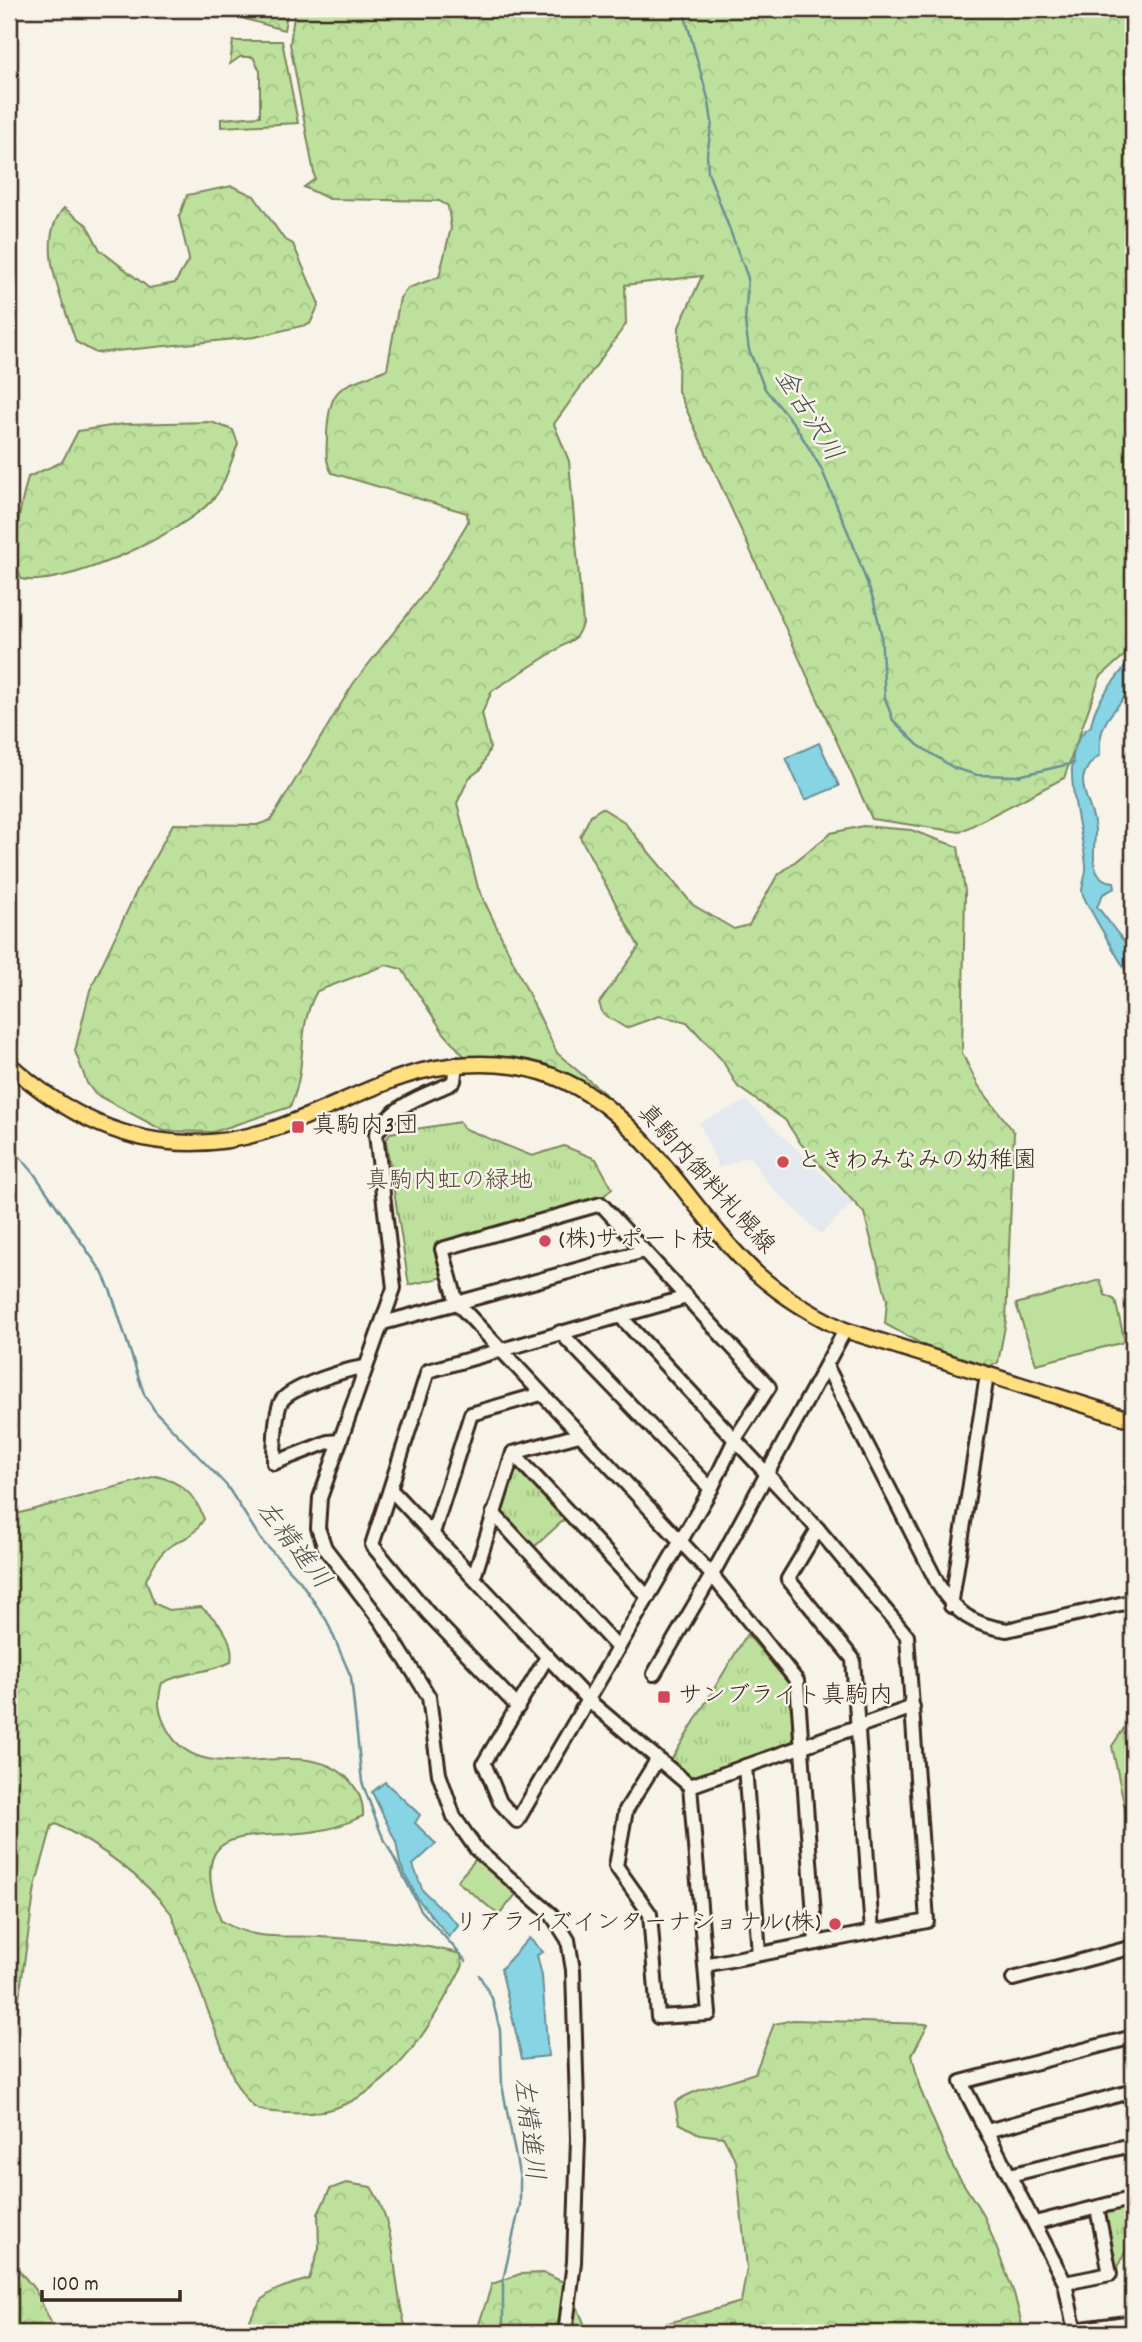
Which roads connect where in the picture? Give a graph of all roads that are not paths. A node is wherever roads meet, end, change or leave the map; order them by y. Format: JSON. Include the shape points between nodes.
{"nodes":[{"id":1,"x":456,"y":1063,"type":"junction"},
{"id":2,"x":9,"y":1064,"type":"edge"},
{"id":3,"x":644,"y":1251,"type":"junction"},
{"id":4,"x":687,"y":1297,"type":"junction"},
{"id":5,"x":457,"y":1303,"type":"junction"},
{"id":6,"x":620,"y":1316,"type":"junction"},
{"id":7,"x":383,"y":1323,"type":"junction"},
{"id":8,"x":845,"y":1330,"type":"junction"},
{"id":9,"x":561,"y":1332,"type":"junction"},
{"id":10,"x":501,"y":1348,"type":"junction"},
{"id":11,"x":366,"y":1367,"type":"junction"},
{"id":12,"x":827,"y":1367,"type":"junction"},
{"id":13,"x":987,"y":1374,"type":"junction"},
{"id":14,"x":541,"y":1394,"type":"junction"},
{"id":15,"x":1133,"y":1420,"type":"edge"},
{"id":16,"x":579,"y":1435,"type":"junction"},
{"id":17,"x":735,"y":1439,"type":"junction"},
{"id":18,"x":340,"y":1441,"type":"junction"},
{"id":19,"x":513,"y":1453,"type":"junction"},
{"id":20,"x":766,"y":1474,"type":"junction"},
{"id":21,"x":711,"y":1489,"type":"junction"},
{"id":22,"x":391,"y":1490,"type":"junction"},
{"id":23,"x":493,"y":1513,"type":"junction"},
{"id":24,"x":818,"y":1529,"type":"junction"},
{"id":25,"x":433,"y":1533,"type":"junction"},
{"id":26,"x":679,"y":1541,"type":"junction"},
{"id":27,"x":712,"y":1575,"type":"junction"},
{"id":28,"x":474,"y":1577,"type":"junction"},
{"id":29,"x":648,"y":1597,"type":"junction"},
{"id":30,"x":1133,"y":1601,"type":"edge"},
{"id":31,"x":951,"y":1606,"type":"junction"},
{"id":32,"x":618,"y":1648,"type":"junction"},
{"id":33,"x":547,"y":1657,"type":"junction"},
{"id":34,"x":654,"y":1674,"type":"dead end"},
{"id":35,"x":588,"y":1700,"type":"junction"},
{"id":36,"x":518,"y":1707,"type":"junction"},
{"id":37,"x":913,"y":1707,"type":"junction"},
{"id":38,"x":859,"y":1726,"type":"junction"},
{"id":39,"x":802,"y":1746,"type":"junction"},
{"id":40,"x":657,"y":1760,"type":"junction"},
{"id":41,"x":745,"y":1766,"type":"junction"},
{"id":42,"x":690,"y":1786,"type":"junction"},
{"id":43,"x":872,"y":1932,"type":"junction"},
{"id":44,"x":816,"y":1943,"type":"junction"},
{"id":45,"x":1133,"y":1949,"type":"edge"},
{"id":46,"x":759,"y":1954,"type":"junction"},
{"id":47,"x":705,"y":1965,"type":"junction"},
{"id":48,"x":1013,"y":1979,"type":"dead end"},
{"id":49,"x":1133,"y":2037,"type":"edge"},
{"id":50,"x":1133,"y":2091,"type":"edge"},
{"id":51,"x":987,"y":2131,"type":"junction"},
{"id":52,"x":1133,"y":2149,"type":"edge"},
{"id":53,"x":1010,"y":2175,"type":"junction"},
{"id":54,"x":1133,"y":2193,"type":"edge"},
{"id":55,"x":1097,"y":2207,"type":"junction"},
{"id":56,"x":1035,"y":2223,"type":"junction"},
{"id":57,"x":1065,"y":2283,"type":"junction"},
{"id":58,"x":1133,"y":2322,"type":"edge"},
{"id":59,"x":1075,"y":2332,"type":"edge"},
{"id":60,"x":565,"y":2333,"type":"edge"}],
"edges":[{"from":1,"to":2,"type":"main road","name":"真駒内御料札幌線","via":[[402,1075],[277,1128],[235,1140],[191,1144],[145,1139],[91,1121]]},
{"from":1,"to":7,"type":"street","via":[[450,1084],[399,1107],[376,1134],[394,1288]]},
{"from":1,"to":8,"type":"main road","name":"真駒内御料札幌線","via":[[488,1063],[542,1073],[605,1104],[647,1143],[756,1272],[802,1308]]},
{"from":3,"to":4,"type":"street"},
{"from":3,"to":5,"type":"street"},
{"from":3,"to":5,"type":"street","via":[[601,1204],[442,1249]]},
{"from":4,"to":6,"type":"street"},
{"from":4,"to":17,"type":"street","via":[[769,1387]]},
{"from":5,"to":7,"type":"street"},
{"from":5,"to":10,"type":"street"},
{"from":6,"to":9,"type":"street"},
{"from":6,"to":17,"type":"street"},
{"from":7,"to":11,"type":"street"},
{"from":8,"to":12,"type":"street"},
{"from":8,"to":13,"type":"main road","name":"真駒内御料札幌線"},
{"from":9,"to":10,"type":"street"},
{"from":9,"to":21,"type":"street"},
{"from":10,"to":14,"type":"street"},
{"from":10,"to":22,"type":"street","via":[[428,1371]]},
{"from":11,"to":18,"type":"street"},
{"from":11,"to":18,"type":"street","via":[[289,1393],[280,1403],[274,1462]]},
{"from":12,"to":20,"type":"street"},
{"from":12,"to":31,"type":"street"},
{"from":13,"to":15,"type":"main road","name":"真駒内御料札幌線"},
{"from":13,"to":31,"type":"street"},
{"from":14,"to":16,"type":"street"},
{"from":14,"to":25,"type":"street","via":[[471,1413]]},
{"from":16,"to":19,"type":"street"},
{"from":16,"to":26,"type":"street"},
{"from":17,"to":20,"type":"street"},
{"from":17,"to":21,"type":"street"},
{"from":18,"to":60,"type":"street","via":[[317,1515],[326,1548],[382,1622],[429,1697],[439,1774],[454,1817],[477,1850],[552,1915],[568,1940],[578,2139]]},
{"from":19,"to":23,"type":"street"},
{"from":19,"to":29,"type":"street"},
{"from":20,"to":24,"type":"street"},
{"from":20,"to":27,"type":"street"},
{"from":21,"to":26,"type":"street"},
{"from":22,"to":25,"type":"street"},
{"from":22,"to":36,"type":"street","via":[[372,1545],[428,1613]]},
{"from":23,"to":28,"type":"street"},
{"from":23,"to":32,"type":"street"},
{"from":24,"to":37,"type":"street","via":[[907,1636]]},
{"from":24,"to":38,"type":"street","via":[[788,1579],[853,1659]]},
{"from":25,"to":28,"type":"street"},
{"from":26,"to":27,"type":"street"},
{"from":26,"to":29,"type":"street"},
{"from":27,"to":34,"type":"street"},
{"from":27,"to":39,"type":"street","via":[[797,1681]]},
{"from":28,"to":33,"type":"street"},
{"from":29,"to":32,"type":"street"},
{"from":30,"to":31,"type":"street","via":[[1007,1630],[972,1621]]},
{"from":32,"to":35,"type":"street"},
{"from":33,"to":35,"type":"street"},
{"from":33,"to":36,"type":"street"},
{"from":35,"to":36,"type":"street","via":[[517,1821],[500,1802],[484,1763]]},
{"from":35,"to":40,"type":"street"},
{"from":37,"to":38,"type":"street"},
{"from":37,"to":43,"type":"street","via":[[927,1921]]},
{"from":38,"to":39,"type":"street"},
{"from":38,"to":43,"type":"street"},
{"from":39,"to":41,"type":"street"},
{"from":39,"to":44,"type":"street"},
{"from":40,"to":42,"type":"street"},
{"from":40,"to":47,"type":"street","via":[[626,1810],[616,1866],[650,1914],[659,2017],[709,2014]]},
{"from":41,"to":42,"type":"street"},
{"from":41,"to":46,"type":"street"},
{"from":42,"to":47,"type":"street"},
{"from":43,"to":44,"type":"street"},
{"from":44,"to":46,"type":"street"},
{"from":45,"to":48,"type":"street"},
{"from":46,"to":47,"type":"street"},
{"from":49,"to":51,"type":"street","via":[[961,2082]]},
{"from":50,"to":51,"type":"street"},
{"from":51,"to":53,"type":"street"},
{"from":52,"to":53,"type":"street","via":[[1123,2147]]},
{"from":53,"to":56,"type":"street"},
{"from":54,"to":55,"type":"street","via":[[1130,2199]]},
{"from":55,"to":56,"type":"street"},
{"from":55,"to":57,"type":"street","via":[[1110,2274]]},
{"from":56,"to":57,"type":"street"},
{"from":57,"to":59,"type":"street"},
{"from":58,"to":59,"type":"street"}]}
